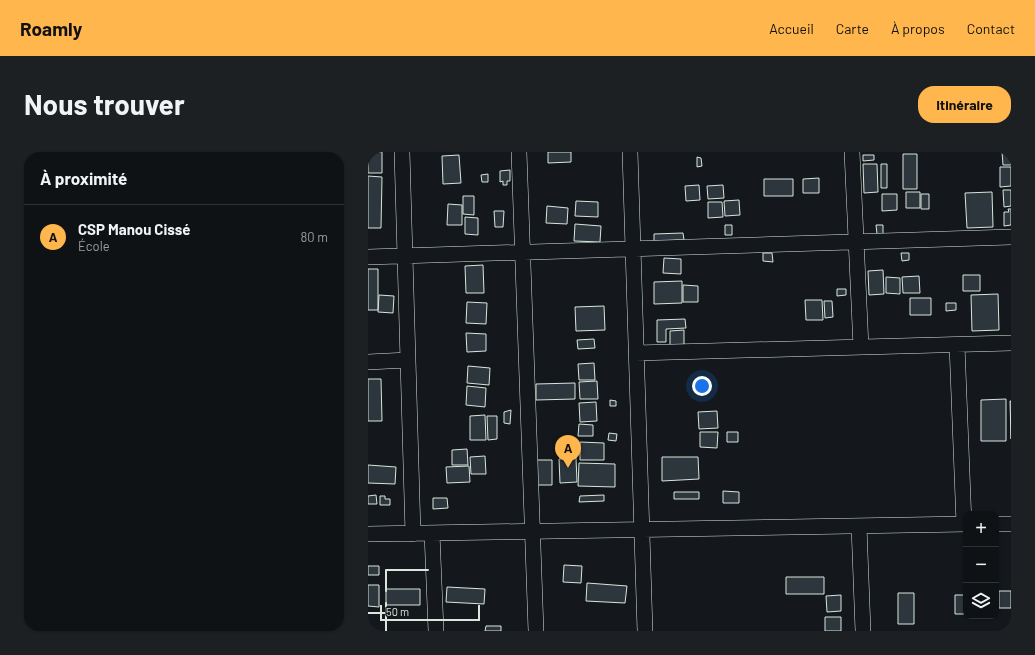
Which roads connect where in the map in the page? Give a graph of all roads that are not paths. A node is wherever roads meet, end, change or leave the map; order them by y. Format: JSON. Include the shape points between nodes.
{"nodes":[{"id":1,"x":402,"y":152,"type":"edge"},
{"id":2,"x":519,"y":152,"type":"edge"},
{"id":3,"x":630,"y":152,"type":"edge"},
{"id":4,"x":852,"y":152,"type":"edge"},
{"id":5,"x":1011,"y":237,"type":"edge"},
{"id":6,"x":856,"y":242,"type":"junction"},
{"id":7,"x":632,"y":249,"type":"junction"},
{"id":8,"x":522,"y":252,"type":"junction"},
{"id":9,"x":405,"y":256,"type":"junction"},
{"id":10,"x":368,"y":257,"type":"edge"},
{"id":11,"x":1011,"y":343,"type":"edge"},
{"id":12,"x":957,"y":345,"type":"junction"},
{"id":13,"x":861,"y":347,"type":"junction"},
{"id":14,"x":636,"y":353,"type":"junction"},
{"id":15,"x":408,"y":360,"type":"junction"},
{"id":16,"x":368,"y":362,"type":"edge"},
{"id":17,"x":964,"y":511,"type":"edge"},
{"id":18,"x":963,"y":524,"type":"edge"},
{"id":19,"x":999,"y":524,"type":"edge"},
{"id":20,"x":1011,"y":524,"type":"edge"},
{"id":21,"x":859,"y":526,"type":"junction"},
{"id":22,"x":641,"y":530,"type":"junction"},
{"id":23,"x":532,"y":532,"type":"junction"},
{"id":24,"x":432,"y":533,"type":"junction"},
{"id":25,"x":368,"y":534,"type":"edge"},
{"id":26,"x":413,"y":534,"type":"junction"},
{"id":27,"x":436,"y":631,"type":"edge"},
{"id":28,"x":536,"y":631,"type":"edge"},
{"id":29,"x":645,"y":631,"type":"edge"},
{"id":30,"x":863,"y":631,"type":"edge"}],
"edges":[{"from":1,"to":9,"type":"street"},
{"from":2,"to":8,"type":"street"},
{"from":3,"to":7,"type":"street"},
{"from":4,"to":6,"type":"street"},
{"from":5,"to":6,"type":"street"},
{"from":6,"to":7,"type":"street"},
{"from":6,"to":13,"type":"street"},
{"from":7,"to":8,"type":"street"},
{"from":7,"to":14,"type":"street"},
{"from":8,"to":9,"type":"street"},
{"from":8,"to":23,"type":"street"},
{"from":9,"to":10,"type":"street"},
{"from":9,"to":15,"type":"street"},
{"from":11,"to":12,"type":"street"},
{"from":12,"to":13,"type":"street"},
{"from":12,"to":17,"type":"street"},
{"from":13,"to":14,"type":"street"},
{"from":14,"to":22,"type":"street"},
{"from":15,"to":16,"type":"street"},
{"from":15,"to":26,"type":"street"},
{"from":18,"to":21,"type":"street"},
{"from":19,"to":20,"type":"street"},
{"from":21,"to":22,"type":"street"},
{"from":21,"to":30,"type":"street"},
{"from":22,"to":23,"type":"street"},
{"from":22,"to":29,"type":"street"},
{"from":23,"to":24,"type":"street"},
{"from":23,"to":28,"type":"street"},
{"from":24,"to":26,"type":"street"},
{"from":24,"to":27,"type":"street"},
{"from":25,"to":26,"type":"street"}]}
